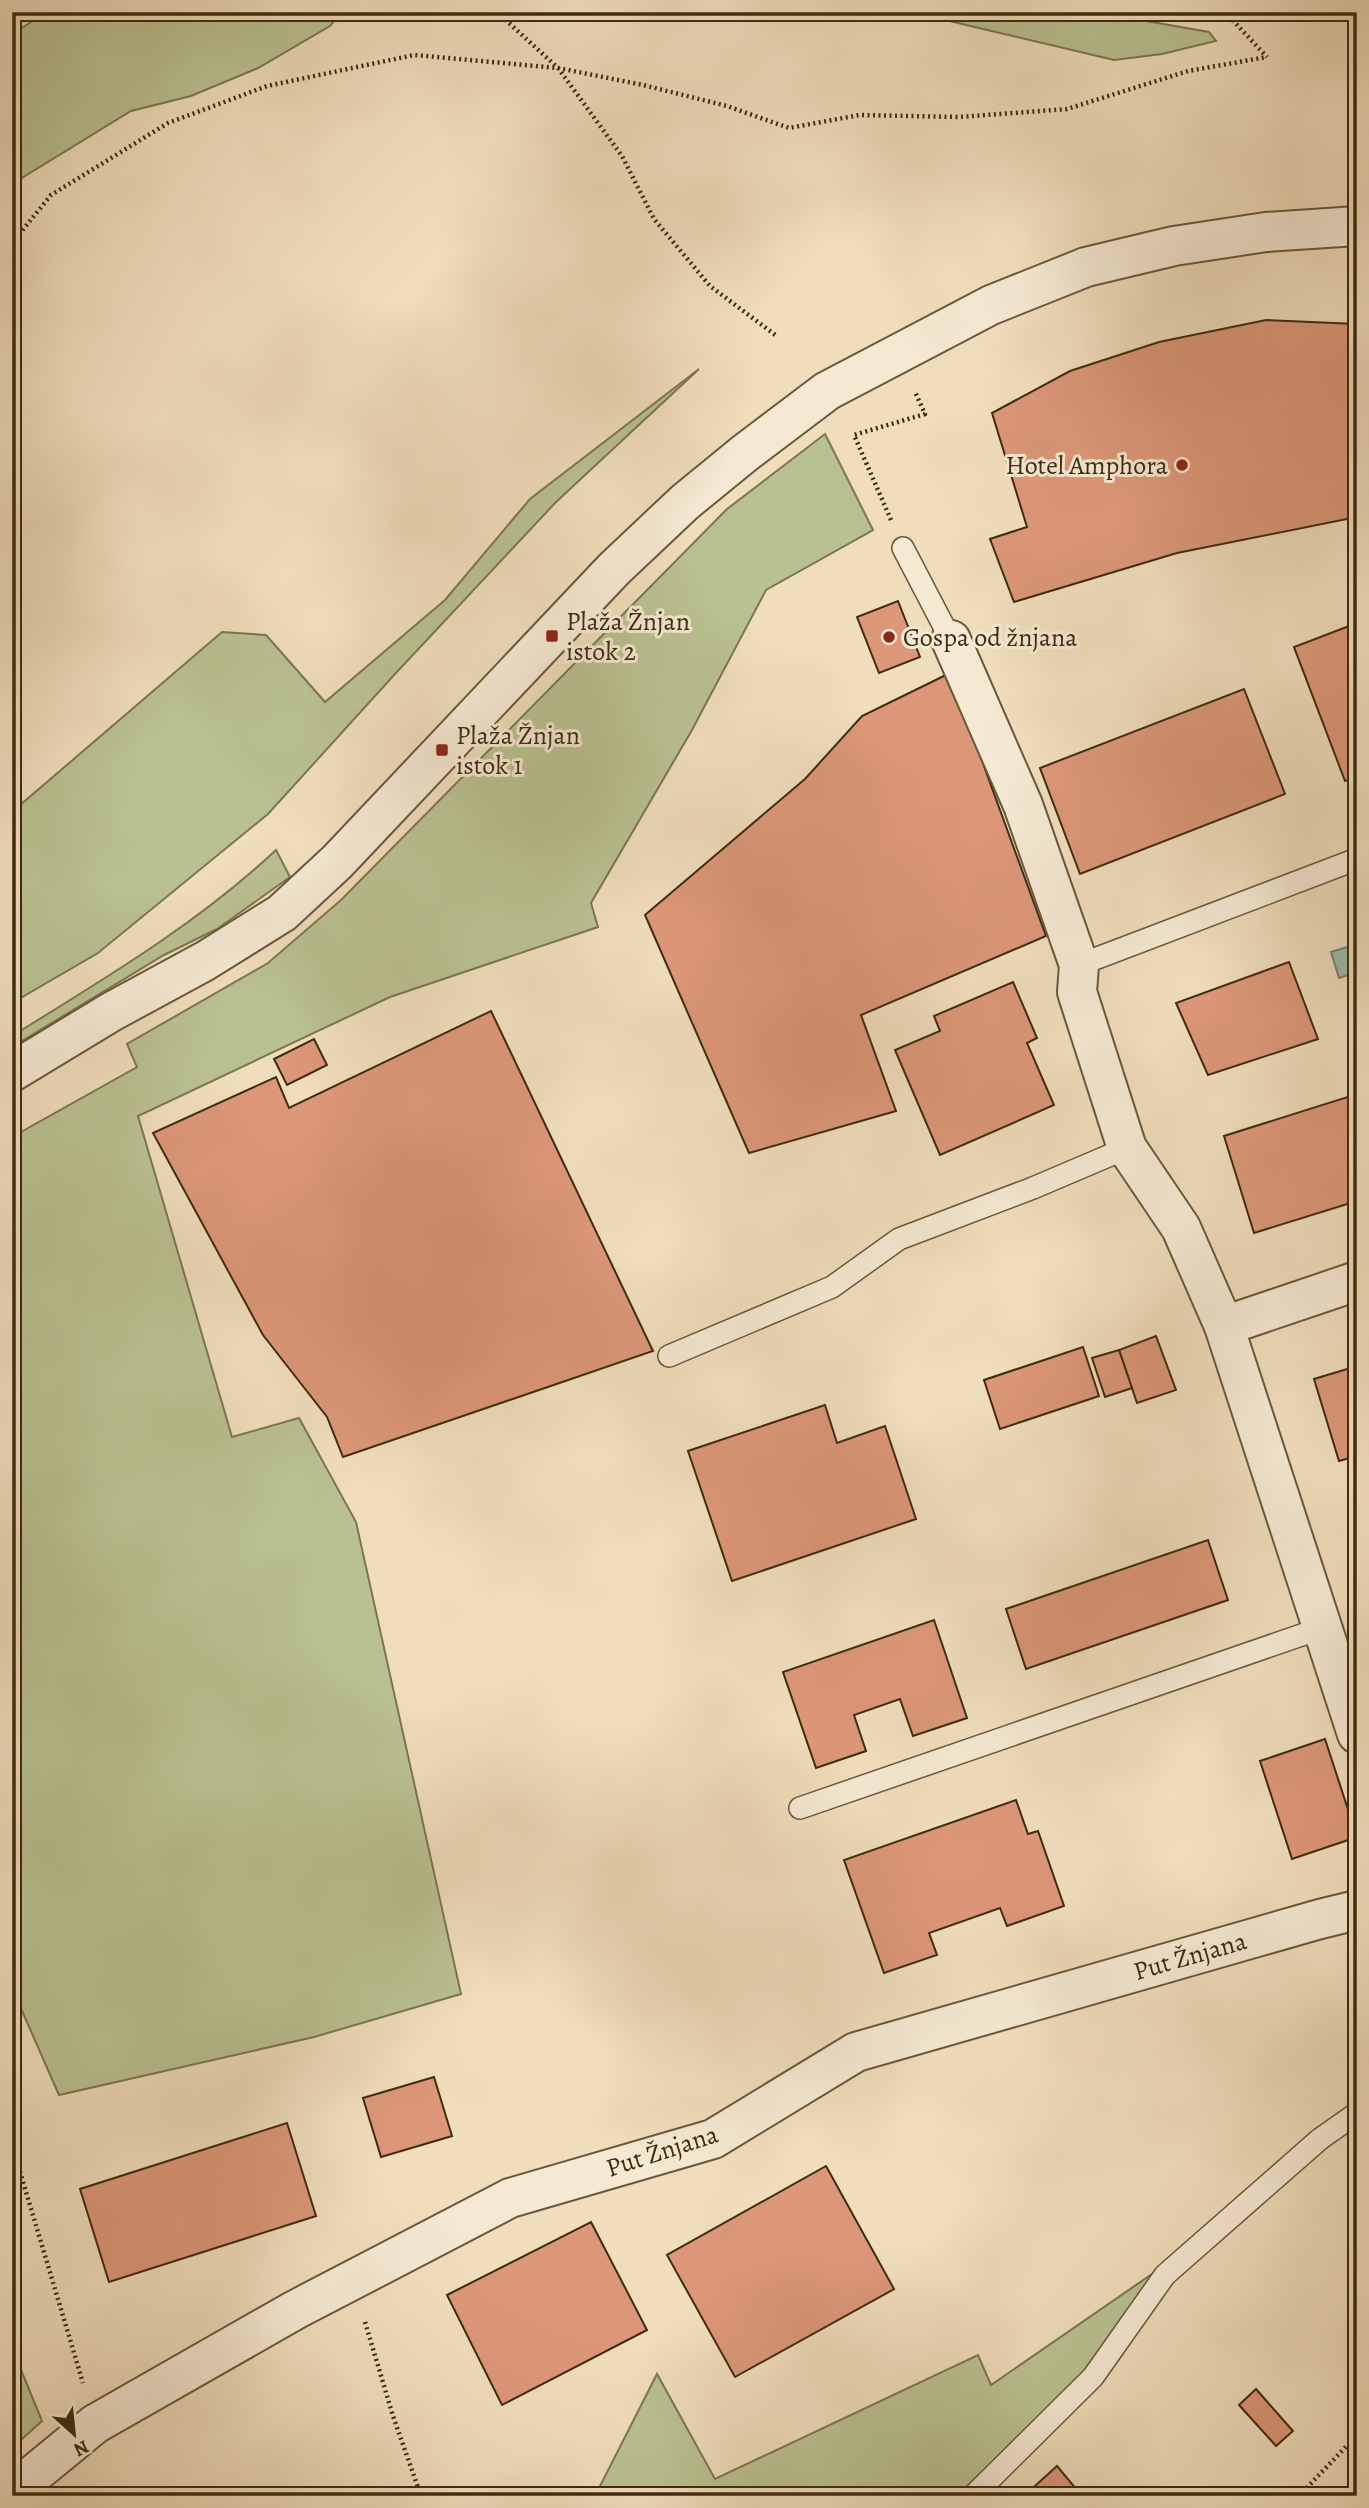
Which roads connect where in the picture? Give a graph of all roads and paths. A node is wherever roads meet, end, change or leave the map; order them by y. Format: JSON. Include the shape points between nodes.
{"nodes":[{"id":1,"x":497,"y":12,"type":"edge"},
{"id":2,"x":1225,"y":12,"type":"edge"},
{"id":3,"x":558,"y":68,"type":"junction"},
{"id":4,"x":1356,"y":227,"type":"edge"},
{"id":5,"x":12,"y":243,"type":"edge"},
{"id":6,"x":778,"y":337,"type":"dead end"},
{"id":7,"x":898,"y":353,"type":"junction"},
{"id":8,"x":903,"y":548,"type":"joint"},
{"id":9,"x":951,"y":640,"type":"joint"},
{"id":10,"x":1357,"y":859,"type":"edge"},
{"id":11,"x":1079,"y":965,"type":"junction"},
{"id":12,"x":12,"y":1072,"type":"edge"},
{"id":13,"x":1127,"y":1148,"type":"junction"},
{"id":14,"x":1357,"y":1281,"type":"edge"},
{"id":15,"x":1224,"y":1326,"type":"junction"},
{"id":16,"x":669,"y":1356,"type":"dead end"},
{"id":17,"x":1322,"y":1628,"type":"junction"},
{"id":18,"x":1357,"y":1734,"type":"edge"},
{"id":19,"x":800,"y":1808,"type":"dead end"},
{"id":20,"x":1357,"y":1910,"type":"edge"},
{"id":21,"x":1357,"y":2113,"type":"edge"},
{"id":22,"x":12,"y":2145,"type":"edge"},
{"id":23,"x":349,"y":2282,"type":"junction"},
{"id":24,"x":95,"y":2424,"type":"junction"},
{"id":25,"x":1357,"y":2435,"type":"edge"},
{"id":26,"x":12,"y":2492,"type":"edge"},
{"id":27,"x":421,"y":2496,"type":"edge"},
{"id":28,"x":973,"y":2496,"type":"edge"},
{"id":29,"x":1299,"y":2496,"type":"edge"}],
"edges":[{"from":1,"to":3,"type":"path"},
{"from":2,"to":3,"type":"path","via":[[1267,57],[1188,71],[1067,109],[959,117],[859,115],[789,128],[727,106]]},
{"from":3,"to":5,"type":"path","via":[[414,55],[267,86],[168,123],[51,195]]},
{"from":3,"to":6,"type":"path","via":[[622,156],[654,219],[710,286]]},
{"from":4,"to":7,"type":"street","via":[[1266,232],[1086,267],[991,305]]},
{"from":7,"to":8,"type":"path","via":[[925,414],[854,435]]},
{"from":7,"to":12,"type":"street","via":[[827,391],[685,502],[614,569],[337,862],[282,913]]},
{"from":8,"to":9,"type":"lane"},
{"from":9,"to":11,"type":"street","via":[[1023,805]]},
{"from":10,"to":11,"type":"lane"},
{"from":11,"to":13,"type":"street","via":[[1077,992]]},
{"from":13,"to":15,"type":"street","via":[[1181,1228]]},
{"from":13,"to":16,"type":"lane","via":[[900,1239],[832,1287]]},
{"from":14,"to":15,"type":"street"},
{"from":15,"to":17,"type":"street"},
{"from":17,"to":18,"type":"street"},
{"from":17,"to":19,"type":"lane"},
{"from":20,"to":23,"type":"street","name":"Put Žnjana","via":[[856,2052],[713,2139],[510,2198]]},
{"from":21,"to":28,"type":"lane","via":[[1320,2139],[1165,2275],[1093,2377]]},
{"from":22,"to":24,"type":"path"},
{"from":23,"to":24,"type":"street","name":"Put Žnjana"},
{"from":23,"to":27,"type":"path","via":[[370,2333]]},
{"from":24,"to":26,"type":"street","name":"Put Žnjana"},
{"from":25,"to":29,"type":"path"}]}
